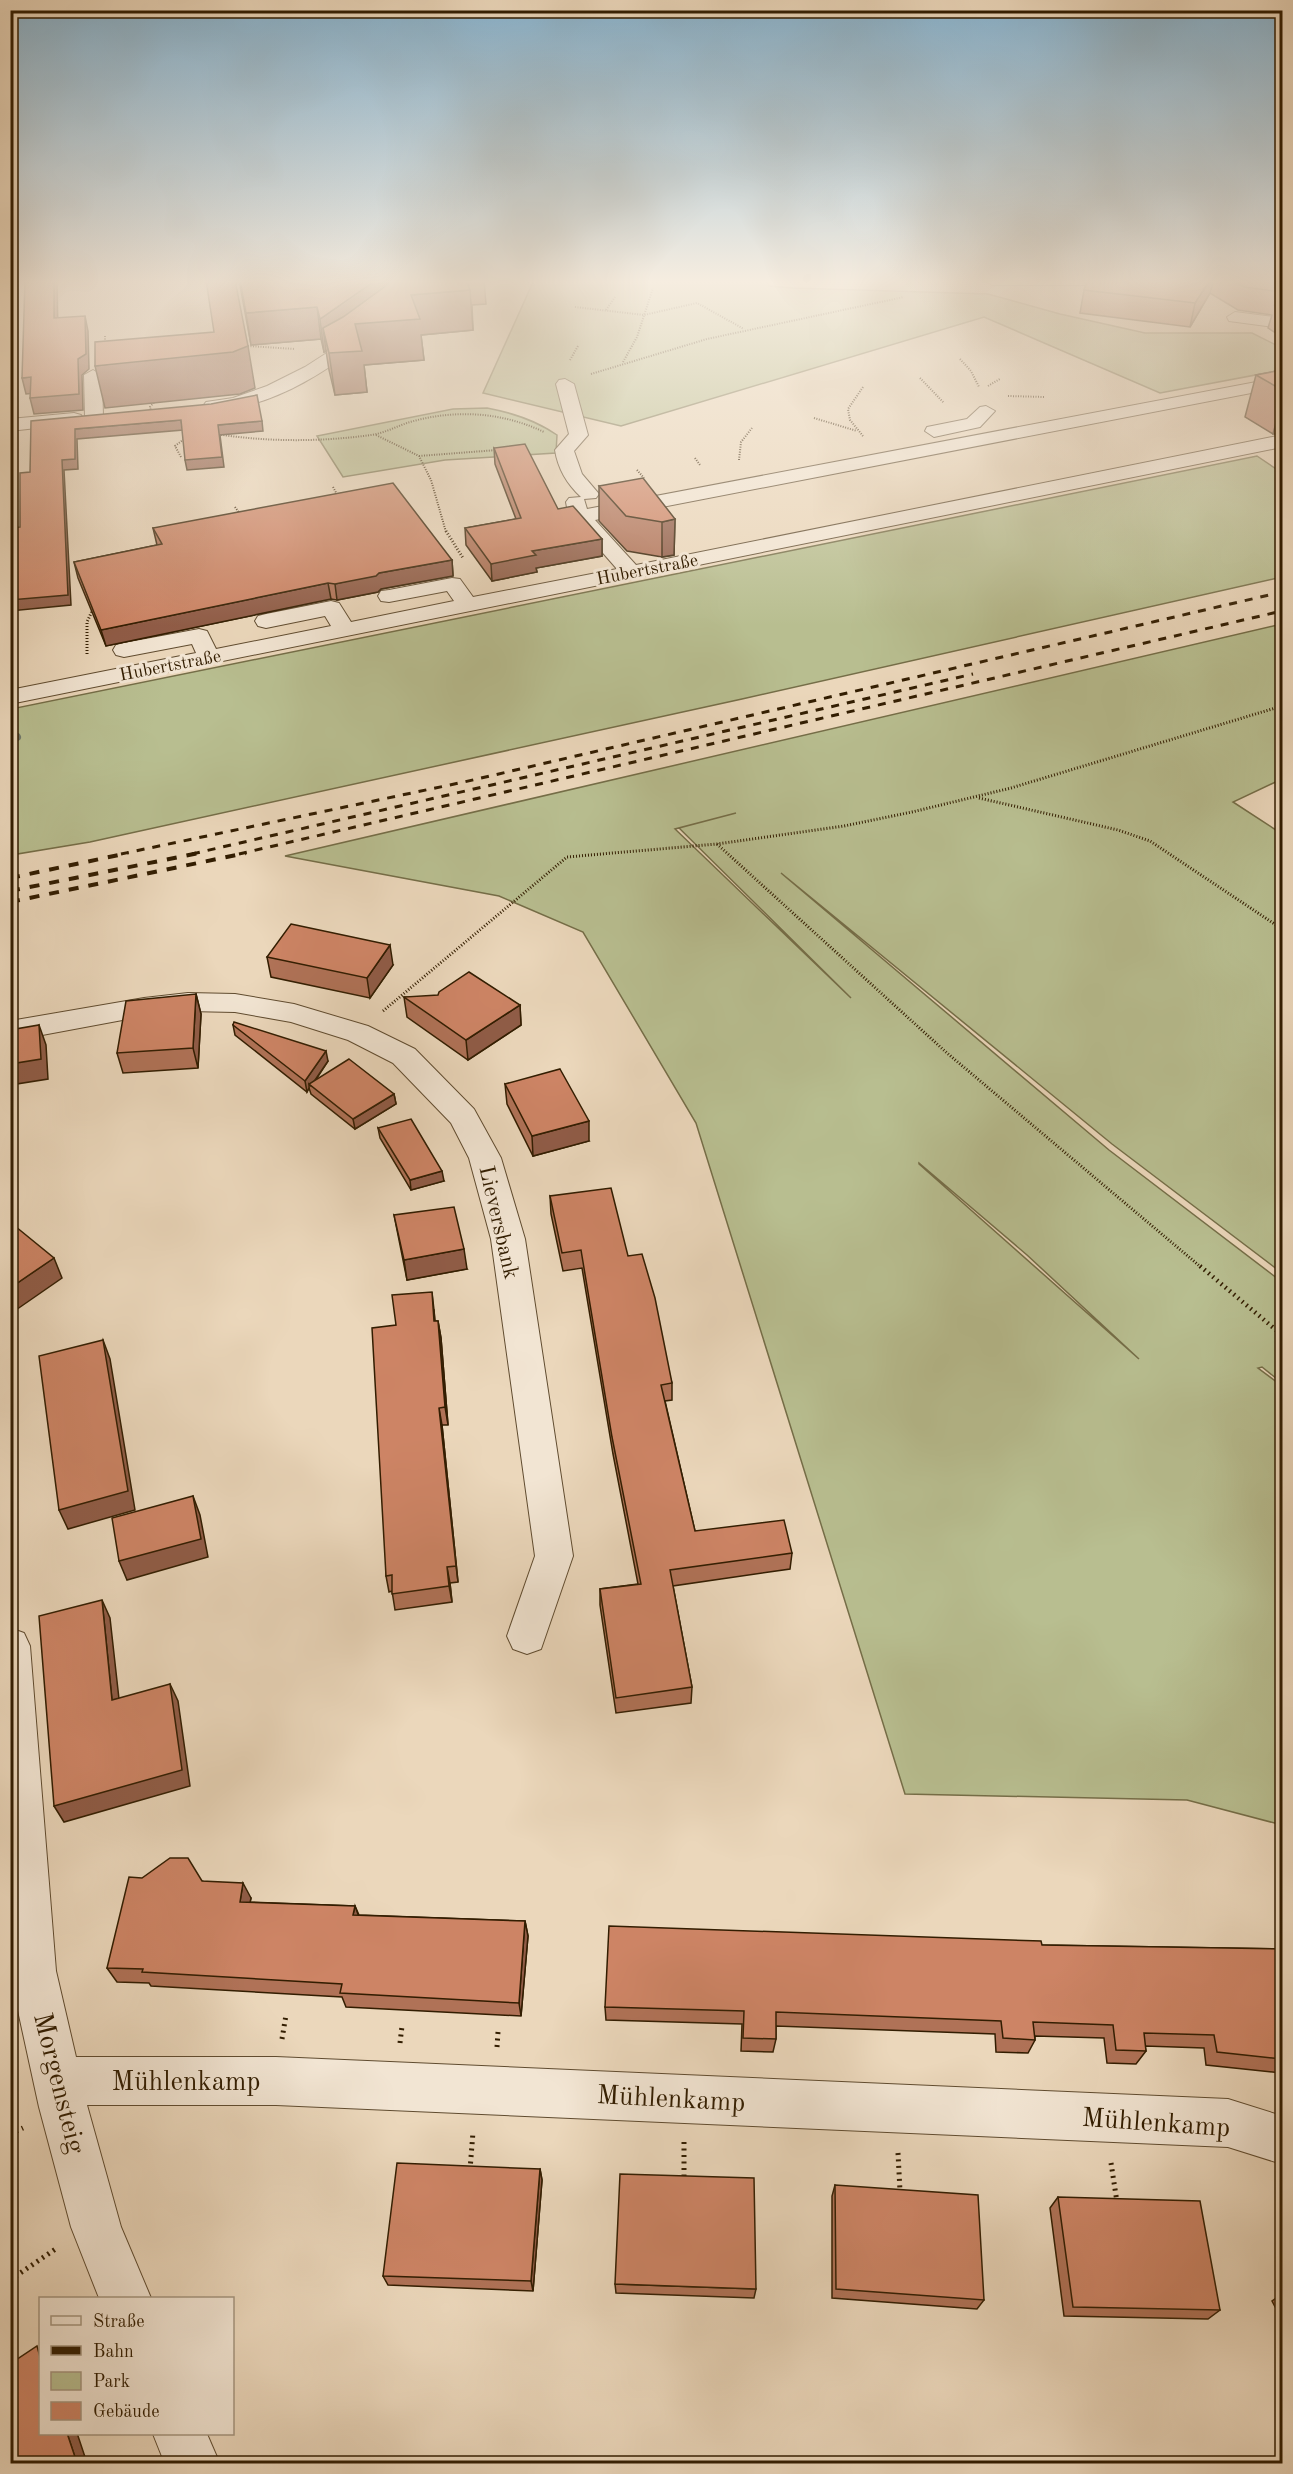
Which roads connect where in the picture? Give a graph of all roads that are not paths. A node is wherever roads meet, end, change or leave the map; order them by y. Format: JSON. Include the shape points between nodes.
{"nodes":[{"id":1,"x":93,"y":395,"type":"edge"},
{"id":2,"x":260,"y":395,"type":"edge"},
{"id":3,"x":568,"y":395,"type":"edge"},
{"id":4,"x":1215,"y":395,"type":"edge"},
{"id":5,"x":983,"y":402,"type":"road end"},
{"id":6,"x":190,"y":408,"type":"edge"},
{"id":7,"x":151,"y":412,"type":"edge"},
{"id":8,"x":94,"y":417,"type":"junction"},
{"id":9,"x":10,"y":425,"type":"edge"},
{"id":10,"x":864,"y":437,"type":"road end"},
{"id":11,"x":1282,"y":441,"type":"edge"},
{"id":12,"x":609,"y":490,"type":"edge"},
{"id":13,"x":588,"y":494,"type":"junction"},
{"id":14,"x":582,"y":516,"type":"junction"},
{"id":15,"x":632,"y":573,"type":"junction"},
{"id":16,"x":389,"y":597,"type":"dead end"},
{"id":17,"x":468,"y":605,"type":"junction"},
{"id":18,"x":266,"y":621,"type":"dead end"},
{"id":19,"x":345,"y":630,"type":"junction"},
{"id":20,"x":123,"y":650,"type":"dead end"},
{"id":21,"x":209,"y":657,"type":"junction"},
{"id":22,"x":10,"y":697,"type":"edge"},
{"id":23,"x":10,"y":1031,"type":"edge"},
{"id":24,"x":527,"y":1636,"type":"dead end"},
{"id":25,"x":10,"y":1646,"type":"edge"},
{"id":26,"x":17,"y":1867,"type":"edge"},
{"id":27,"x":57,"y":2081,"type":"junction"},
{"id":28,"x":1282,"y":2140,"type":"edge"},
{"id":29,"x":125,"y":2297,"type":"edge"},
{"id":30,"x":181,"y":2435,"type":"edge"},
{"id":31,"x":193,"y":2463,"type":"edge"}],
"edges":[{"from":1,"to":8,"type":"street"},
{"from":2,"to":6,"type":"street","via":[[221,406]]},
{"from":3,"to":13,"type":"street","via":[[579,435],[564,450],[572,478]]},
{"from":4,"to":14,"type":"street"},
{"from":5,"to":10,"type":"street","via":[[973,423]]},
{"from":7,"to":8,"type":"street"},
{"from":8,"to":9,"type":"street"},
{"from":11,"to":15,"type":"street","name":"Hubertstraße"},
{"from":12,"to":13,"type":"street"},
{"from":13,"to":14,"type":"street","via":[[576,502]]},
{"from":14,"to":15,"type":"street"},
{"from":15,"to":17,"type":"street","name":"Hubertstraße"},
{"from":16,"to":17,"type":"street","via":[[452,584]]},
{"from":17,"to":19,"type":"street","name":"Hubertstraße"},
{"from":18,"to":19,"type":"street","via":[[331,608]]},
{"from":19,"to":21,"type":"street","name":"Hubertstraße"},
{"from":20,"to":21,"type":"street","via":[[199,636]]},
{"from":21,"to":22,"type":"street","name":"Hubertstraße"},
{"from":23,"to":24,"type":"street","name":"Lieversbank","via":[[165,1004],[212,1002],[294,1012],[357,1033],[404,1056],[463,1117],[485,1158],[508,1239],[554,1556]]},
{"from":25,"to":26,"type":"street","name":"Morgensteig"},
{"from":26,"to":27,"type":"street","name":"Morgensteig","via":[[33,1971]]},
{"from":27,"to":28,"type":"street","name":"Mühlenkamp","via":[[276,2081],[1217,2122]]},
{"from":27,"to":29,"type":"street","name":"Morgensteig","via":[[96,2227]]},
{"from":30,"to":31,"type":"street"}]}
